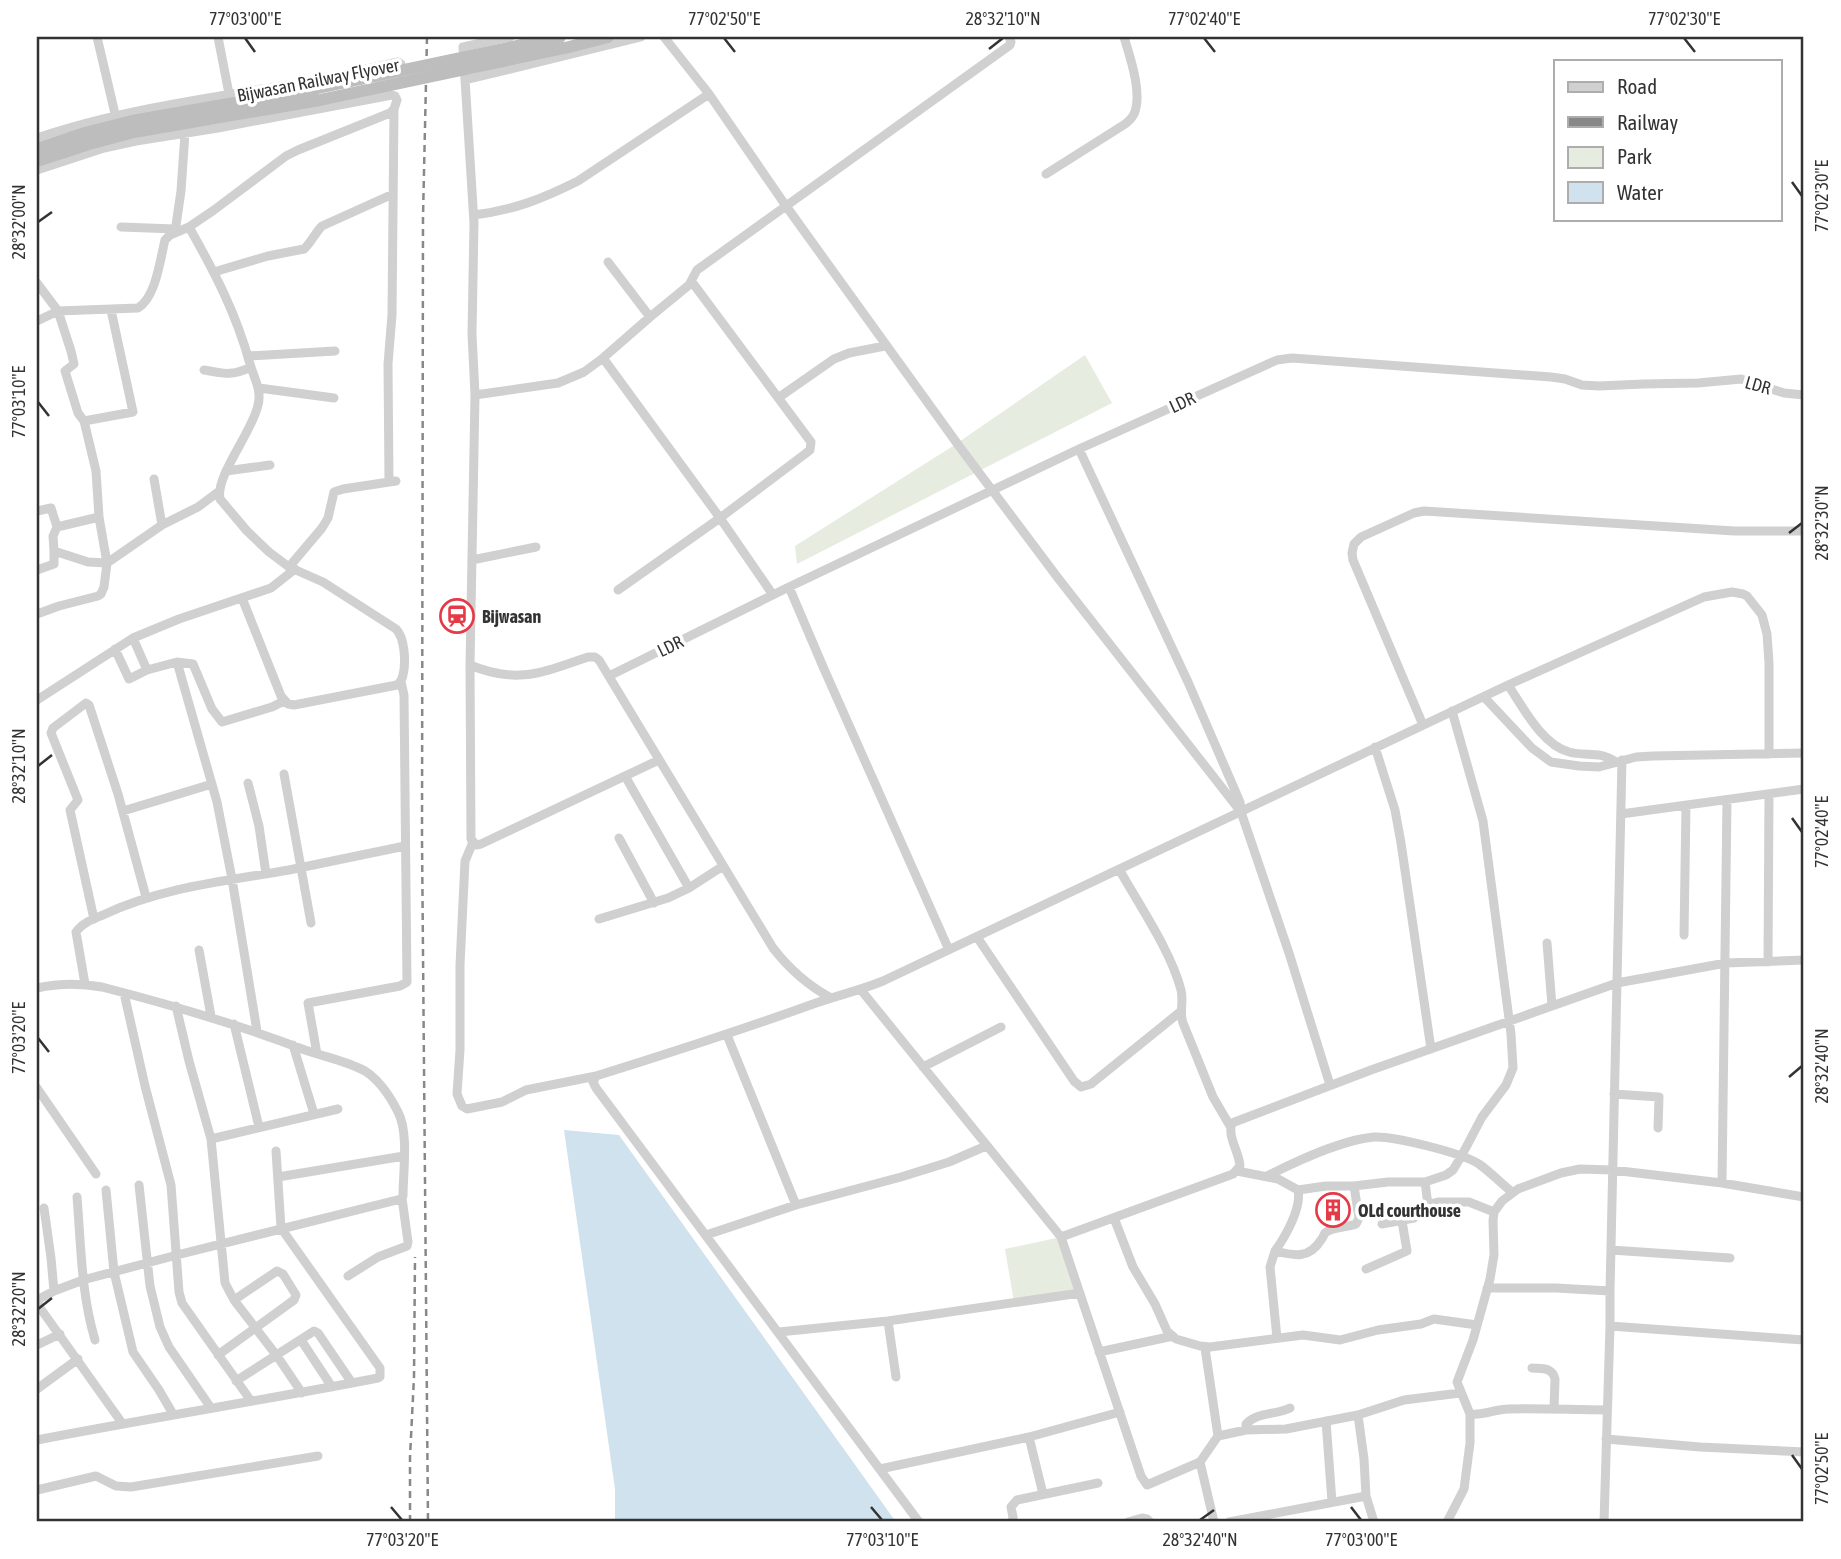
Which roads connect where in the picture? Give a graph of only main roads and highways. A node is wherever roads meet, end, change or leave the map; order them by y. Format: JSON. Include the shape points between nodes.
{"nodes":[{"id":1,"x":559,"y":37,"type":"edge"},
{"id":2,"x":608,"y":37,"type":"edge"},
{"id":3,"x":37,"y":149,"type":"edge"},
{"id":4,"x":37,"y":161,"type":"edge"}],
"edges":[{"from":1,"to":3,"type":"main road","name":"Bijwasan Railway Flyover","bridge":true,"via":[[318,88],[132,121]]},
{"from":2,"to":4,"type":"main road","name":"Bijwasan Railway Flyover","bridge":true,"via":[[320,100],[134,132]]}]}
